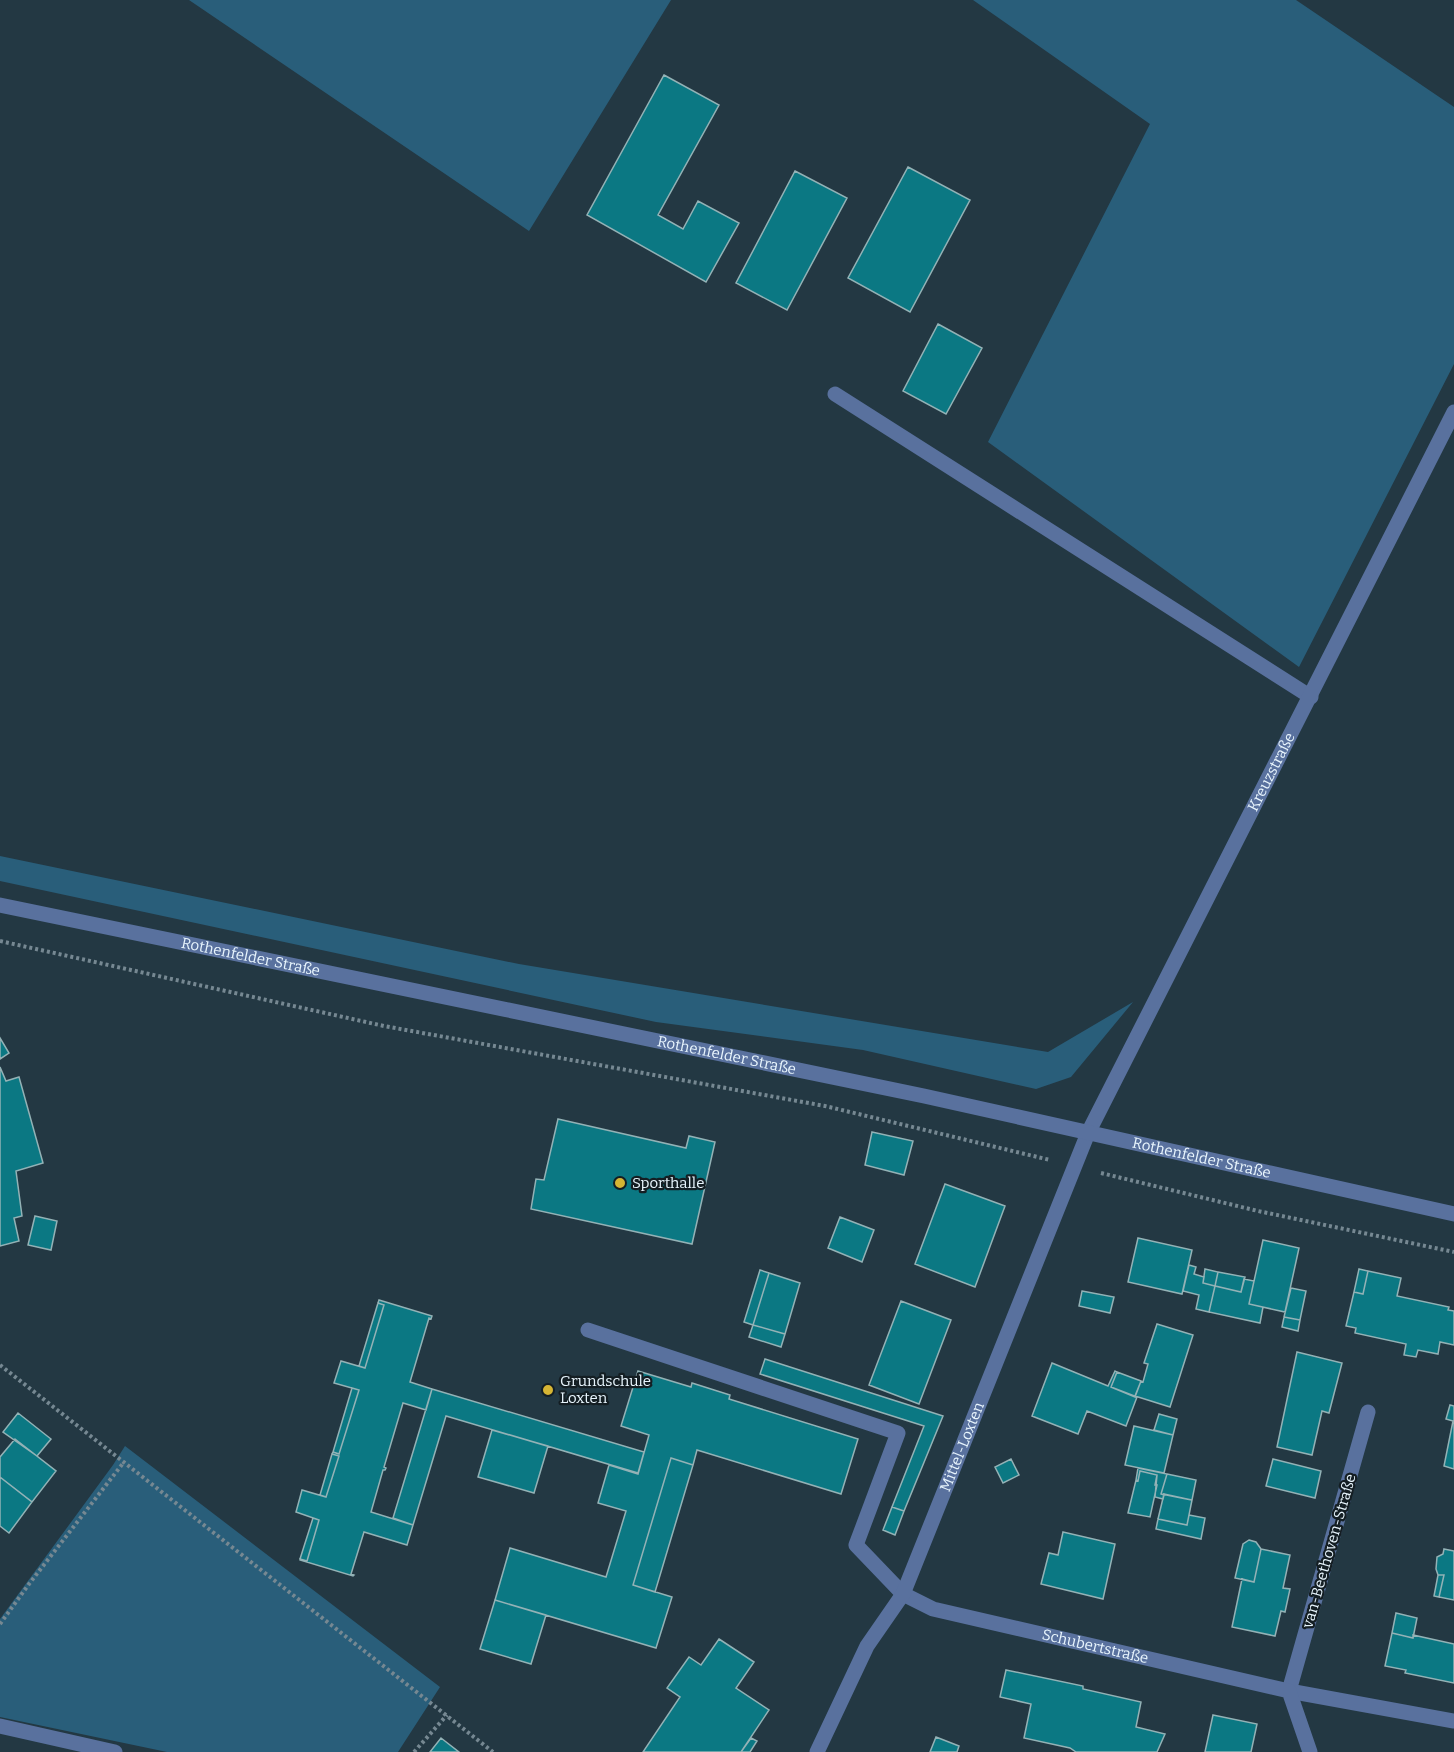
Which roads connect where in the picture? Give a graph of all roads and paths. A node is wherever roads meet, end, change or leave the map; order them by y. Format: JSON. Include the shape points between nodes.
{"nodes":[{"id":1,"x":835,"y":394,"type":"dead end"},
{"id":2,"x":1454,"y":412,"type":"edge"},
{"id":3,"x":1311,"y":697,"type":"junction"},
{"id":4,"x":0,"y":905,"type":"edge"},
{"id":5,"x":0,"y":941,"type":"edge"},
{"id":6,"x":1088,"y":1133,"type":"junction"},
{"id":7,"x":1075,"y":1166,"type":"junction"},
{"id":8,"x":1454,"y":1214,"type":"edge"},
{"id":9,"x":1454,"y":1252,"type":"edge"},
{"id":10,"x":588,"y":1330,"type":"dead end"},
{"id":11,"x":0,"y":1365,"type":"edge"},
{"id":12,"x":1368,"y":1412,"type":"dead end"},
{"id":13,"x":124,"y":1462,"type":"junction"},
{"id":14,"x":903,"y":1594,"type":"junction"},
{"id":15,"x":0,"y":1624,"type":"edge"},
{"id":16,"x":1289,"y":1691,"type":"junction"},
{"id":17,"x":447,"y":1714,"type":"junction"},
{"id":18,"x":1454,"y":1720,"type":"edge"},
{"id":19,"x":0,"y":1726,"type":"edge"},
{"id":20,"x":115,"y":1752,"type":"edge"},
{"id":21,"x":414,"y":1752,"type":"edge"},
{"id":22,"x":493,"y":1752,"type":"edge"},
{"id":23,"x":817,"y":1752,"type":"edge"},
{"id":24,"x":1310,"y":1752,"type":"edge"}],
"edges":[{"from":1,"to":3,"type":"street"},
{"from":2,"to":3,"type":"street","name":"Kreuzstraße"},
{"from":3,"to":6,"type":"street","name":"Kreuzstraße"},
{"from":4,"to":6,"type":"street","name":"Rothenfelder Straße"},
{"from":5,"to":7,"type":"path","via":[[384,1026],[825,1106]]},
{"from":6,"to":7,"type":"street","name":"Mittel-Loxten"},
{"from":6,"to":8,"type":"street","name":"Rothenfelder Straße"},
{"from":7,"to":9,"type":"path","via":[[1258,1211]]},
{"from":7,"to":14,"type":"street","name":"Mittel-Loxten"},
{"from":10,"to":14,"type":"street","name":"Schubertstraße","via":[[898,1432],[856,1545]]},
{"from":11,"to":13,"type":"path"},
{"from":12,"to":16,"type":"street","name":"van-Beethoven-Straße"},
{"from":13,"to":15,"type":"path"},
{"from":13,"to":17,"type":"path"},
{"from":14,"to":16,"type":"street","name":"Schubertstraße","via":[[933,1609]]},
{"from":14,"to":23,"type":"street","name":"Mittel-Loxten","via":[[867,1646]]},
{"from":16,"to":18,"type":"street","name":"Schubertstraße"},
{"from":16,"to":24,"type":"street"},
{"from":17,"to":21,"type":"path"},
{"from":17,"to":22,"type":"path"},
{"from":19,"to":20,"type":"street"}]}
